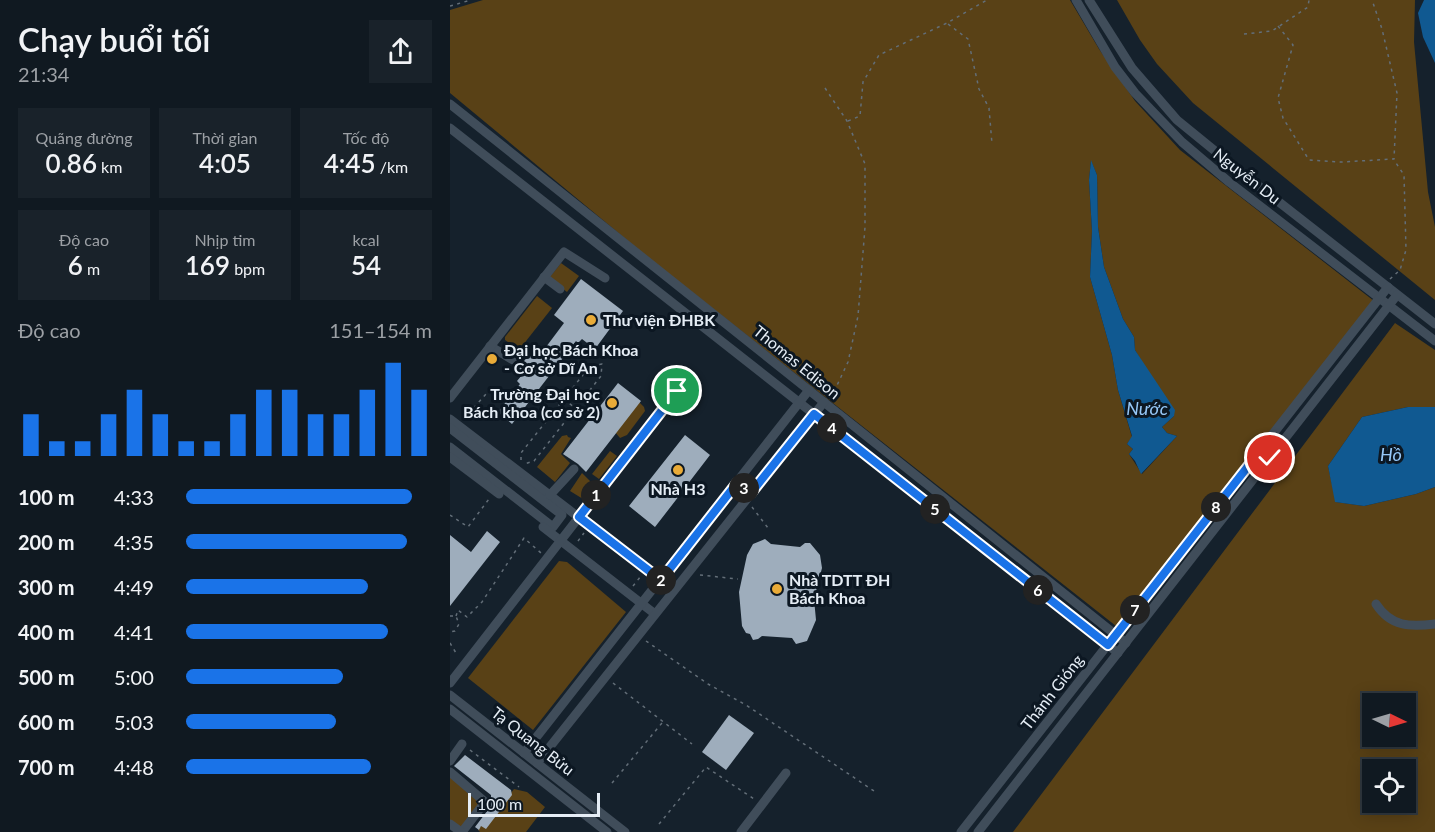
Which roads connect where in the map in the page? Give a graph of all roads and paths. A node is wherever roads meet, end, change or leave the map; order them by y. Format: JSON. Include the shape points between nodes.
{"nodes":[{"id":1,"x":471,"y":0,"type":"edge"},
{"id":2,"x":987,"y":0,"type":"edge"},
{"id":3,"x":1076,"y":0,"type":"edge"},
{"id":4,"x":1089,"y":0,"type":"edge"},
{"id":5,"x":1309,"y":0,"type":"edge"},
{"id":6,"x":1372,"y":0,"type":"edge"},
{"id":7,"x":450,"y":6,"type":"edge"},
{"id":8,"x":947,"y":23,"type":"junction"},
{"id":9,"x":1278,"y":26,"type":"junction"},
{"id":10,"x":1244,"y":34,"type":"dead end"},
{"id":11,"x":825,"y":88,"type":"dead end"},
{"id":12,"x":452,"y":110,"type":"edge"},
{"id":13,"x":847,"y":121,"type":"junction"},
{"id":14,"x":450,"y":129,"type":"edge"},
{"id":15,"x":992,"y":144,"type":"dead end"},
{"id":16,"x":1394,"y":159,"type":"junction"},
{"id":17,"x":1246,"y":177,"type":"junction"},
{"id":18,"x":1239,"y":189,"type":"junction"},
{"id":19,"x":544,"y":277,"type":"junction"},
{"id":20,"x":605,"y":278,"type":"dead end"},
{"id":21,"x":1386,"y":286,"type":"junction"},
{"id":22,"x":560,"y":289,"type":"dead end"},
{"id":23,"x":1397,"y":295,"type":"junction"},
{"id":24,"x":1379,"y":298,"type":"junction"},
{"id":25,"x":1389,"y":305,"type":"junction"},
{"id":26,"x":1435,"y":324,"type":"edge"},
{"id":27,"x":1435,"y":341,"type":"edge"},
{"id":28,"x":490,"y":346,"type":"junction"},
{"id":29,"x":513,"y":360,"type":"dead end"},
{"id":30,"x":493,"y":386,"type":"dead end"},
{"id":31,"x":809,"y":390,"type":"junction"},
{"id":32,"x":677,"y":391,"type":"dead end"},
{"id":33,"x":450,"y":398,"type":"edge"},
{"id":34,"x":564,"y":399,"type":"junction"},
{"id":35,"x":800,"y":403,"type":"junction"},
{"id":36,"x":826,"y":403,"type":"junction"},
{"id":37,"x":575,"y":408,"type":"junction"},
{"id":38,"x":814,"y":414,"type":"junction"},
{"id":39,"x":450,"y":419,"type":"edge"},
{"id":40,"x":454,"y":427,"type":"edge"},
{"id":41,"x":450,"y":447,"type":"edge"},
{"id":42,"x":1260,"y":451,"type":"junction"},
{"id":43,"x":450,"y":457,"type":"edge"},
{"id":44,"x":1270,"y":458,"type":"junction"},
{"id":45,"x":574,"y":468,"type":"dead end"},
{"id":46,"x":510,"y":475,"type":"junction"},
{"id":47,"x":737,"y":483,"type":"junction"},
{"id":48,"x":497,"y":489,"type":"junction"},
{"id":49,"x":550,"y":495,"type":"junction"},
{"id":50,"x":748,"y":497,"type":"junction"},
{"id":51,"x":450,"y":515,"type":"edge"},
{"id":52,"x":579,"y":517,"type":"junction"},
{"id":53,"x":768,"y":528,"type":"dead end"},
{"id":54,"x":585,"y":532,"type":"dead end"},
{"id":55,"x":561,"y":540,"type":"junction"},
{"id":56,"x":575,"y":544,"type":"dead end"},
{"id":57,"x":547,"y":559,"type":"junction"},
{"id":58,"x":687,"y":574,"type":"junction"},
{"id":59,"x":641,"y":576,"type":"dead end"},
{"id":60,"x":738,"y":579,"type":"dead end"},
{"id":61,"x":661,"y":580,"type":"junction"},
{"id":62,"x":632,"y":589,"type":"dead end"},
{"id":63,"x":674,"y":590,"type":"junction"},
{"id":64,"x":642,"y":604,"type":"junction"},
{"id":65,"x":1376,"y":604,"type":"dead end"},
{"id":66,"x":655,"y":614,"type":"junction"},
{"id":67,"x":450,"y":616,"type":"edge"},
{"id":68,"x":456,"y":616,"type":"junction"},
{"id":69,"x":1435,"y":624,"type":"edge"},
{"id":70,"x":450,"y":632,"type":"edge"},
{"id":71,"x":1116,"y":635,"type":"junction"},
{"id":72,"x":638,"y":636,"type":"junction"},
{"id":73,"x":450,"y":643,"type":"edge"},
{"id":74,"x":1126,"y":643,"type":"junction"},
{"id":75,"x":1108,"y":645,"type":"junction"},
{"id":76,"x":451,"y":646,"type":"edge"},
{"id":77,"x":456,"y":653,"type":"dead end"},
{"id":78,"x":1118,"y":653,"type":"junction"},
{"id":79,"x":606,"y":676,"type":"junction"},
{"id":80,"x":450,"y":683,"type":"edge"},
{"id":81,"x":580,"y":683,"type":"junction"},
{"id":82,"x":592,"y":693,"type":"junction"},
{"id":83,"x":450,"y":695,"type":"edge"},
{"id":84,"x":450,"y":710,"type":"edge"},
{"id":85,"x":662,"y":722,"type":"junction"},
{"id":86,"x":462,"y":744,"type":"joint"},
{"id":87,"x":692,"y":744,"type":"dead end"},
{"id":88,"x":524,"y":753,"type":"junction"},
{"id":89,"x":450,"y":761,"type":"edge"},
{"id":90,"x":537,"y":763,"type":"junction"},
{"id":91,"x":450,"y":772,"type":"edge"},
{"id":92,"x":786,"y":773,"type":"dead end"},
{"id":93,"x":612,"y":783,"type":"dead end"},
{"id":94,"x":519,"y":787,"type":"dead end"},
{"id":95,"x":877,"y":793,"type":"dead end"},
{"id":96,"x":762,"y":804,"type":"junction"},
{"id":97,"x":970,"y":820,"type":"junction"},
{"id":98,"x":450,"y":824,"type":"edge"},
{"id":99,"x":659,"y":824,"type":"dead end"},
{"id":100,"x":979,"y":830,"type":"edge"},
{"id":101,"x":461,"y":832,"type":"edge"},
{"id":102,"x":607,"y":832,"type":"edge"},
{"id":103,"x":625,"y":832,"type":"edge"},
{"id":104,"x":741,"y":832,"type":"edge"},
{"id":105,"x":961,"y":832,"type":"edge"}],
"edges":[{"from":1,"to":7,"type":"path"},
{"from":2,"to":8,"type":"path"},
{"from":3,"to":18,"type":"street","name":"Nguyễn Du","via":[[1135,93],[1182,142]]},
{"from":4,"to":17,"type":"street","name":"Nguyễn Du","via":[[1132,68],[1160,103]]},
{"from":5,"to":9,"type":"path","via":[[1308,7]]},
{"from":6,"to":16,"type":"path","via":[[1397,93]]},
{"from":8,"to":13,"type":"path","via":[[879,55],[863,82],[860,116]]},
{"from":8,"to":15,"type":"path","via":[[968,39],[980,89],[989,108]]},
{"from":9,"to":10,"type":"path","via":[[1272,31]]},
{"from":9,"to":16,"type":"path","via":[[1293,45],[1278,98],[1280,108],[1309,160]]},
{"from":11,"to":13,"type":"path"},
{"from":12,"to":31,"type":"street","name":"Thomas Edison"},
{"from":13,"to":36,"type":"path","via":[[865,164],[864,238],[858,316],[848,363]]},
{"from":14,"to":35,"type":"street","name":"Thomas Edison"},
{"from":16,"to":21,"type":"path","via":[[1404,174],[1406,250],[1400,270]]},
{"from":17,"to":18,"type":"street"},
{"from":17,"to":21,"type":"street","name":"Nguyễn Du"},
{"from":18,"to":24,"type":"street","name":"Nguyễn Du"},
{"from":19,"to":20,"type":"street","via":[[564,252]]},
{"from":19,"to":22,"type":"street"},
{"from":19,"to":28,"type":"street"},
{"from":21,"to":23,"type":"street","name":"Nguyễn Du"},
{"from":21,"to":24,"type":"street","name":"Thánh Gióng"},
{"from":23,"to":25,"type":"street","name":"Thánh Gióng"},
{"from":23,"to":26,"type":"street","name":"Nguyễn Du"},
{"from":24,"to":25,"type":"street","name":"Nguyễn Du"},
{"from":24,"to":42,"type":"street","name":"Thánh Gióng"},
{"from":25,"to":27,"type":"street","name":"Nguyễn Du"},
{"from":25,"to":44,"type":"street","name":"Thánh Gióng"},
{"from":28,"to":29,"type":"street"},
{"from":28,"to":33,"type":"street"},
{"from":30,"to":40,"type":"path"},
{"from":31,"to":35,"type":"street"},
{"from":31,"to":36,"type":"street","name":"Thomas Edison"},
{"from":32,"to":52,"type":"street"},
{"from":34,"to":37,"type":"path"},
{"from":34,"to":37,"type":"path","via":[[590,366],[602,364],[601,376]]},
{"from":34,"to":37,"type":"path","via":[[521,453],[522,464],[534,460]]},
{"from":35,"to":38,"type":"street","name":"Thomas Edison"},
{"from":35,"to":47,"type":"street"},
{"from":36,"to":38,"type":"street"},
{"from":36,"to":71,"type":"street","name":"Thomas Edison"},
{"from":38,"to":50,"type":"street"},
{"from":38,"to":75,"type":"street","name":"Thomas Edison"},
{"from":39,"to":40,"type":"street"},
{"from":40,"to":46,"type":"street"},
{"from":40,"to":49,"type":"street"},
{"from":41,"to":48,"type":"street"},
{"from":42,"to":44,"type":"street"},
{"from":42,"to":71,"type":"street","name":"Thánh Gióng"},
{"from":43,"to":48,"type":"street"},
{"from":44,"to":74,"type":"street","name":"Thánh Gióng"},
{"from":45,"to":49,"type":"street"},
{"from":46,"to":48,"type":"street"},
{"from":46,"to":48,"type":"street","via":[[562,515],[552,527]]},
{"from":47,"to":50,"type":"street"},
{"from":47,"to":61,"type":"street"},
{"from":48,"to":51,"type":"path","via":[[468,527]]},
{"from":48,"to":55,"type":"street"},
{"from":49,"to":52,"type":"street"},
{"from":50,"to":53,"type":"path"},
{"from":50,"to":58,"type":"street"},
{"from":52,"to":55,"type":"street"},
{"from":52,"to":61,"type":"street"},
{"from":54,"to":56,"type":"path"},
{"from":55,"to":57,"type":"street"},
{"from":55,"to":64,"type":"street"},
{"from":57,"to":68,"type":"path","via":[[524,538],[482,602],[467,617],[458,610]]},
{"from":57,"to":80,"type":"street"},
{"from":58,"to":60,"type":"path"},
{"from":58,"to":63,"type":"street"},
{"from":59,"to":62,"type":"path"},
{"from":61,"to":63,"type":"street"},
{"from":61,"to":64,"type":"street"},
{"from":63,"to":66,"type":"street"},
{"from":64,"to":66,"type":"street"},
{"from":64,"to":81,"type":"street"},
{"from":65,"to":69,"type":"street","via":[[1393,621],[1414,627]]},
{"from":66,"to":72,"type":"street"},
{"from":67,"to":68,"type":"path"},
{"from":68,"to":70,"type":"path","via":[[459,624]]},
{"from":71,"to":74,"type":"street","name":"Thomas Edison"},
{"from":71,"to":75,"type":"street","name":"Thánh Gióng"},
{"from":72,"to":79,"type":"street"},
{"from":72,"to":95,"type":"path"},
{"from":73,"to":76,"type":"path"},
{"from":74,"to":78,"type":"street","name":"Thánh Gióng"},
{"from":75,"to":78,"type":"street","name":"Thomas Edison"},
{"from":75,"to":97,"type":"street","name":"Thánh Gióng"},
{"from":76,"to":77,"type":"path"},
{"from":78,"to":100,"type":"street","name":"Thánh Gióng"},
{"from":79,"to":82,"type":"street"},
{"from":79,"to":85,"type":"path"},
{"from":81,"to":82,"type":"street"},
{"from":81,"to":88,"type":"street"},
{"from":82,"to":90,"type":"street"},
{"from":83,"to":88,"type":"street","name":"Tạ Quang Bửu"},
{"from":84,"to":102,"type":"street","name":"Tạ Quang Bửu"},
{"from":85,"to":87,"type":"path"},
{"from":85,"to":93,"type":"path"},
{"from":86,"to":89,"type":"street"},
{"from":86,"to":94,"type":"path"},
{"from":88,"to":90,"type":"street","name":"Tạ Quang Bửu"},
{"from":90,"to":103,"type":"street","name":"Tạ Quang Bửu"},
{"from":91,"to":101,"type":"street","via":[[485,802]]},
{"from":92,"to":96,"type":"street"},
{"from":96,"to":99,"type":"path","via":[[706,767]]},
{"from":96,"to":104,"type":"street"},
{"from":97,"to":100,"type":"street"},
{"from":97,"to":105,"type":"street","name":"Thánh Gióng"},
{"from":98,"to":101,"type":"street"}]}
